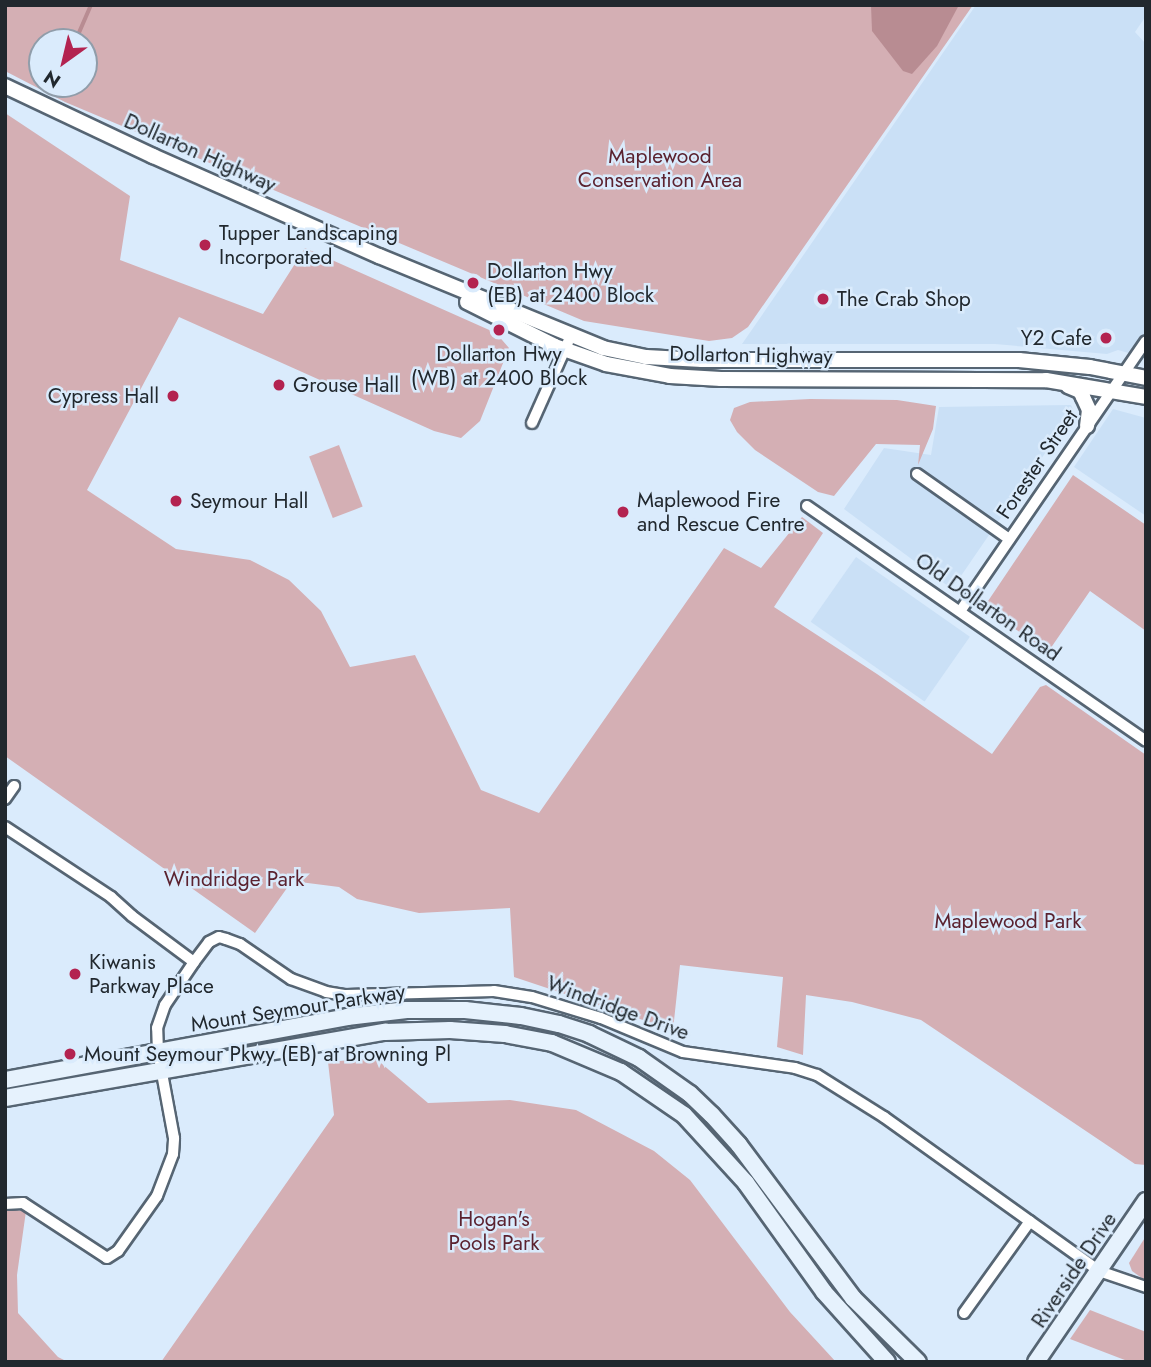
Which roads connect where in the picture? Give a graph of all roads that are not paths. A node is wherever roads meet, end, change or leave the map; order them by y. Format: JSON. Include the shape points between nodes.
{"nodes":[{"id":1,"x":5,"y":86,"type":"edge"},
{"id":2,"x":1146,"y":341,"type":"edge"},
{"id":3,"x":567,"y":343,"type":"junction"},
{"id":4,"x":1123,"y":374,"type":"junction"},
{"id":5,"x":1146,"y":378,"type":"edge"},
{"id":6,"x":1057,"y":382,"type":"junction"},
{"id":7,"x":1111,"y":390,"type":"junction"},
{"id":8,"x":1146,"y":397,"type":"edge"},
{"id":9,"x":532,"y":423,"type":"dead end"},
{"id":10,"x":1087,"y":426,"type":"junction"},
{"id":11,"x":917,"y":474,"type":"dead end"},
{"id":12,"x":807,"y":506,"type":"dead end"},
{"id":13,"x":1009,"y":539,"type":"junction"},
{"id":14,"x":961,"y":610,"type":"junction"},
{"id":15,"x":1146,"y":741,"type":"edge"},
{"id":16,"x":14,"y":786,"type":"dead end"},
{"id":17,"x":5,"y":799,"type":"edge"},
{"id":18,"x":5,"y":827,"type":"edge"},
{"id":19,"x":194,"y":962,"type":"junction"},
{"id":20,"x":158,"y":1052,"type":"junction"},
{"id":21,"x":161,"y":1069,"type":"junction"},
{"id":22,"x":5,"y":1080,"type":"edge"},
{"id":23,"x":5,"y":1098,"type":"edge"},
{"id":24,"x":1146,"y":1201,"type":"edge"},
{"id":25,"x":5,"y":1204,"type":"edge"},
{"id":26,"x":1030,"y":1221,"type":"junction"},
{"id":27,"x":1098,"y":1271,"type":"junction"},
{"id":28,"x":1146,"y":1287,"type":"edge"},
{"id":29,"x":964,"y":1313,"type":"dead end"},
{"id":30,"x":887,"y":1362,"type":"edge"},
{"id":31,"x":918,"y":1362,"type":"edge"},
{"id":32,"x":1036,"y":1362,"type":"edge"}],
"edges":[{"from":1,"to":3,"type":"street","name":"Dollarton Highway","via":[[379,256],[522,331]]},
{"from":2,"to":4,"type":"street","name":"Forester Street"},
{"from":3,"to":4,"type":"street","name":"Dollarton Highway","via":[[646,357],[1019,360]]},
{"from":3,"to":6,"type":"street","name":"Dollarton Highway","via":[[606,364],[683,376]]},
{"from":3,"to":9,"type":"street"},
{"from":4,"to":5,"type":"street","name":"Dollarton Highway"},
{"from":4,"to":7,"type":"street","name":"Forester Street"},
{"from":6,"to":7,"type":"street","name":"Dollarton Highway"},
{"from":6,"to":10,"type":"street","via":[[1080,391],[1089,410]]},
{"from":7,"to":8,"type":"street","name":"Dollarton Highway"},
{"from":7,"to":10,"type":"street","name":"Forester Street"},
{"from":10,"to":13,"type":"street","name":"Forester Street"},
{"from":11,"to":13,"type":"street"},
{"from":12,"to":14,"type":"street","name":"Old Dollarton Road"},
{"from":13,"to":14,"type":"street","name":"Forester Street"},
{"from":14,"to":15,"type":"street","name":"Old Dollarton Road"},
{"from":16,"to":17,"type":"street"},
{"from":18,"to":19,"type":"street","via":[[111,897]]},
{"from":19,"to":20,"type":"street","via":[[158,1021]]},
{"from":19,"to":26,"type":"street","name":"Windridge Drive","via":[[209,942],[219,937],[240,944],[291,979],[326,992],[494,991],[532,997],[589,1014],[683,1052],[795,1068],[817,1075],[884,1116]]},
{"from":20,"to":21,"type":"street"},
{"from":20,"to":22,"type":"main road","name":"Mount Seymour Parkway"},
{"from":20,"to":31,"type":"main road","name":"Mount Seymour Parkway","via":[[407,1010],[521,1016],[589,1034],[639,1058],[712,1115],[853,1298]]},
{"from":21,"to":23,"type":"main road","name":"Mount Seymour Parkway"},
{"from":21,"to":25,"type":"street","via":[[173,1154],[157,1196],[118,1251],[107,1258],[23,1203]]},
{"from":21,"to":30,"type":"main road","name":"Mount Seymour Parkway","via":[[385,1032],[505,1034],[577,1052],[621,1072],[684,1115],[746,1183],[824,1292]]},
{"from":24,"to":27,"type":"main road","name":"Riverside Drive"},
{"from":26,"to":27,"type":"street","name":"Windridge Drive"},
{"from":26,"to":29,"type":"street"},
{"from":27,"to":28,"type":"street","name":"Windridge Drive"},
{"from":27,"to":32,"type":"main road","name":"Riverside Drive"}]}
